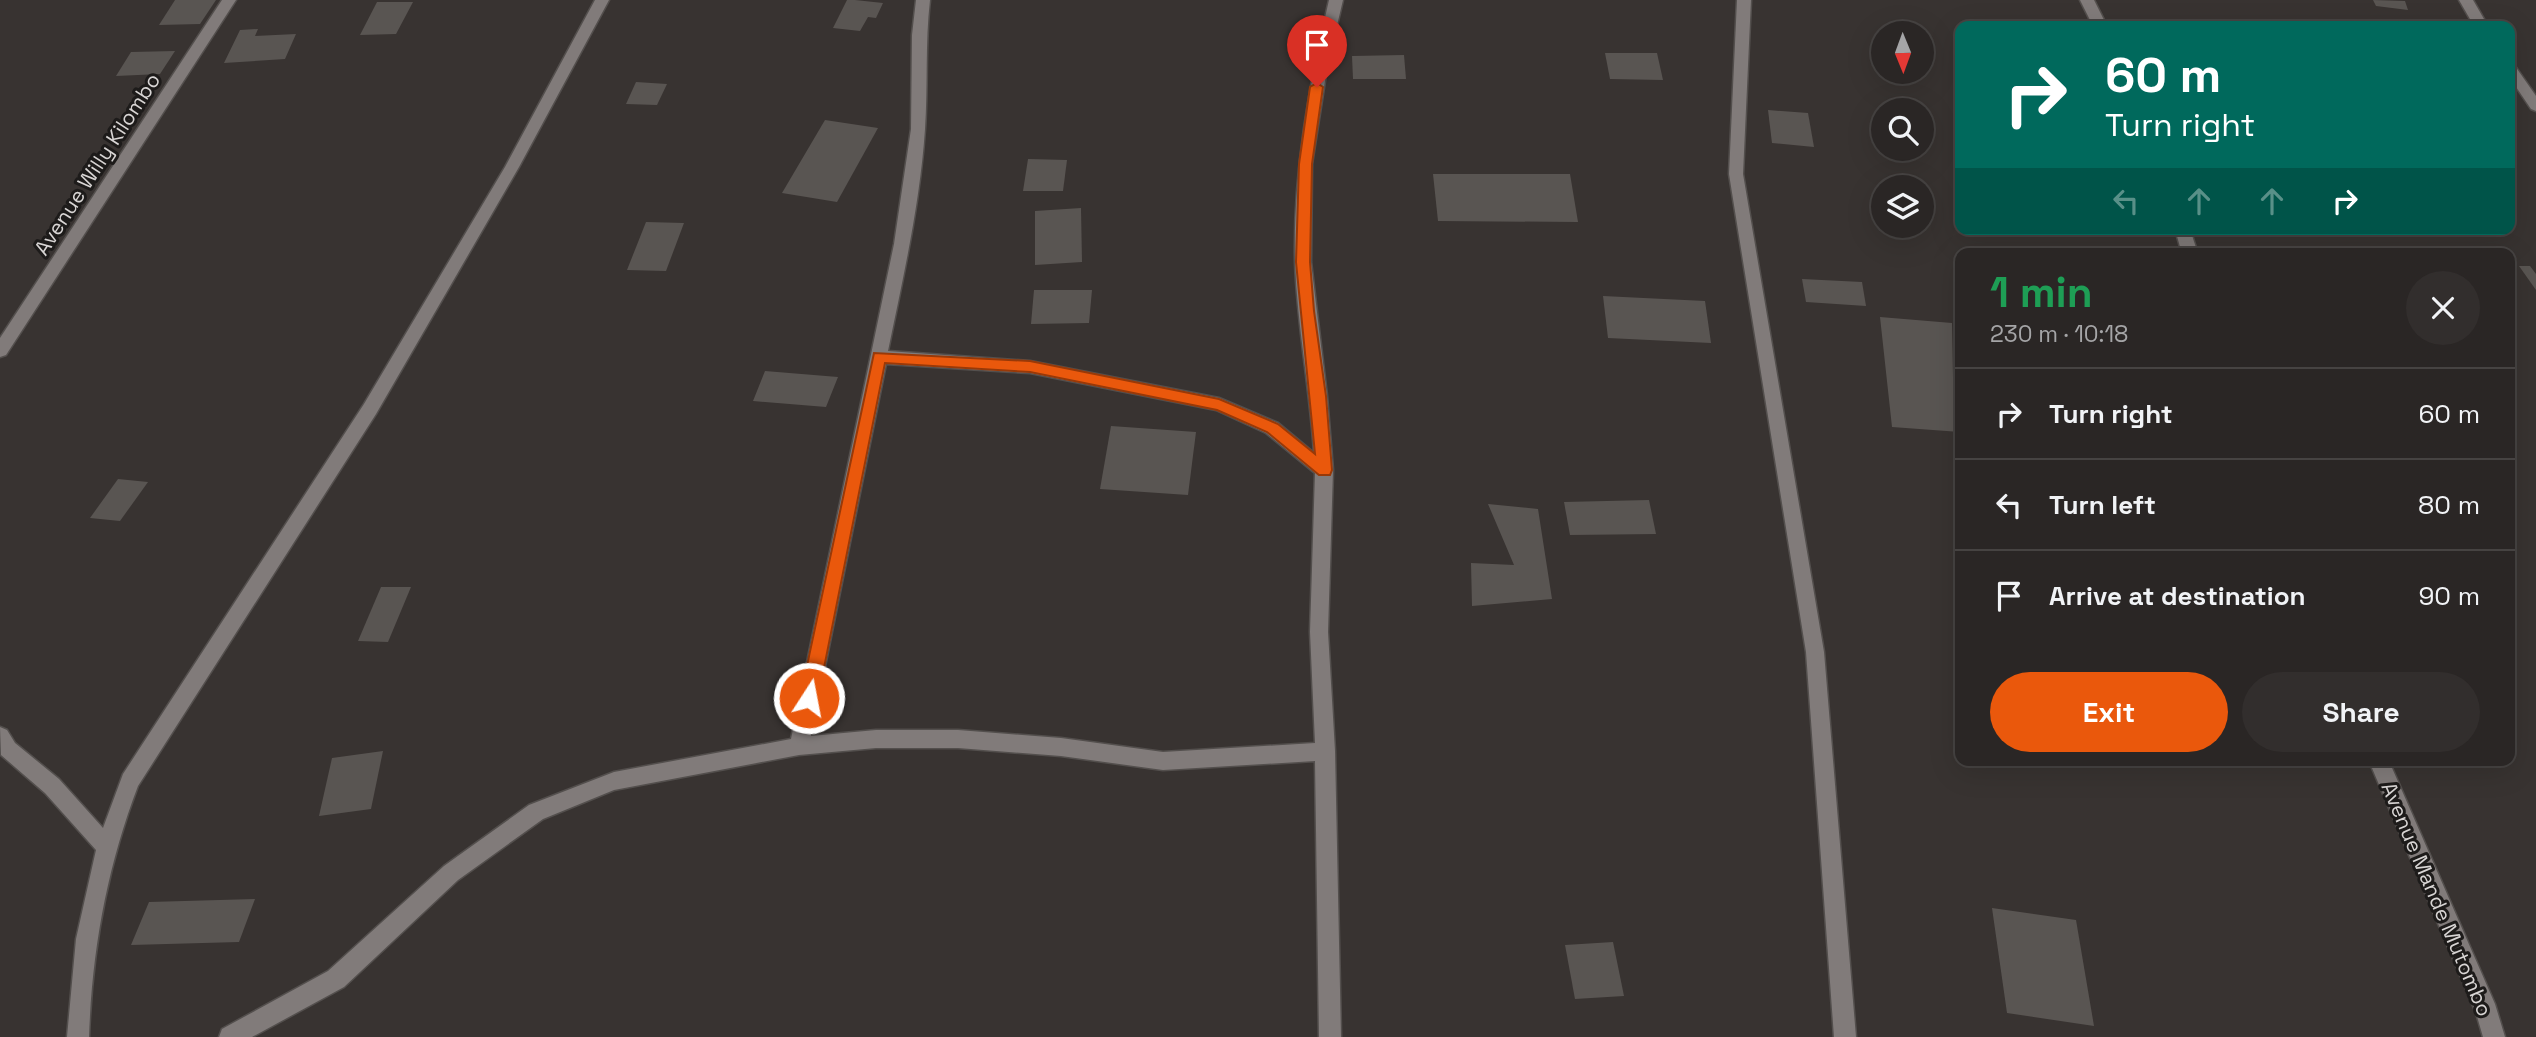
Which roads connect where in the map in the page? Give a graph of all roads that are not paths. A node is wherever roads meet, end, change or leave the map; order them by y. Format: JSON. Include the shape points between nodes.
{"nodes":[{"id":1,"x":229,"y":0,"type":"edge"},
{"id":2,"x":602,"y":0,"type":"edge"},
{"id":3,"x":923,"y":0,"type":"edge"},
{"id":4,"x":1336,"y":0,"type":"edge"},
{"id":5,"x":1744,"y":0,"type":"edge"},
{"id":6,"x":2087,"y":0,"type":"edge"},
{"id":7,"x":2466,"y":0,"type":"edge"},
{"id":8,"x":2098,"y":21,"type":"edge"},
{"id":9,"x":2478,"y":21,"type":"edge"},
{"id":10,"x":2515,"y":76,"type":"edge"},
{"id":11,"x":2536,"y":106,"type":"edge"},
{"id":12,"x":0,"y":351,"type":"edge"},
{"id":13,"x":879,"y":357,"type":"junction"},
{"id":14,"x":1324,"y":470,"type":"junction"},
{"id":15,"x":0,"y":736,"type":"edge"},
{"id":16,"x":799,"y":746,"type":"junction"},
{"id":17,"x":1325,"y":751,"type":"junction"},
{"id":18,"x":2381,"y":766,"type":"edge"},
{"id":19,"x":107,"y":848,"type":"junction"},
{"id":20,"x":78,"y":1037,"type":"edge"},
{"id":21,"x":230,"y":1037,"type":"edge"},
{"id":22,"x":1330,"y":1037,"type":"edge"},
{"id":23,"x":1845,"y":1037,"type":"edge"},
{"id":24,"x":2494,"y":1037,"type":"edge"}],
"edges":[{"from":1,"to":12,"type":"street","name":"Avenue Willy Kilombo"},
{"from":2,"to":19,"type":"street","via":[[512,167],[370,409],[130,781]]},
{"from":3,"to":13,"type":"street","via":[[918,129],[902,244]]},
{"from":4,"to":14,"type":"street","via":[[1305,164],[1307,311]]},
{"from":5,"to":23,"type":"street","via":[[1736,174],[1815,652]]},
{"from":6,"to":8,"type":"street"},
{"from":7,"to":9,"type":"street"},
{"from":10,"to":11,"type":"street"},
{"from":13,"to":14,"type":"street","via":[[1030,366],[1219,404],[1272,428]]},
{"from":13,"to":16,"type":"street"},
{"from":14,"to":17,"type":"street","via":[[1319,632]]},
{"from":15,"to":19,"type":"street"},
{"from":16,"to":17,"type":"street","via":[[876,739],[958,739],[1163,761]]},
{"from":16,"to":21,"type":"street","via":[[614,781],[536,812],[451,873],[335,979]]},
{"from":17,"to":22,"type":"street"},
{"from":18,"to":24,"type":"street","name":"Avenue Mande Mutombo"},
{"from":19,"to":20,"type":"street","via":[[84,957]]}]}
